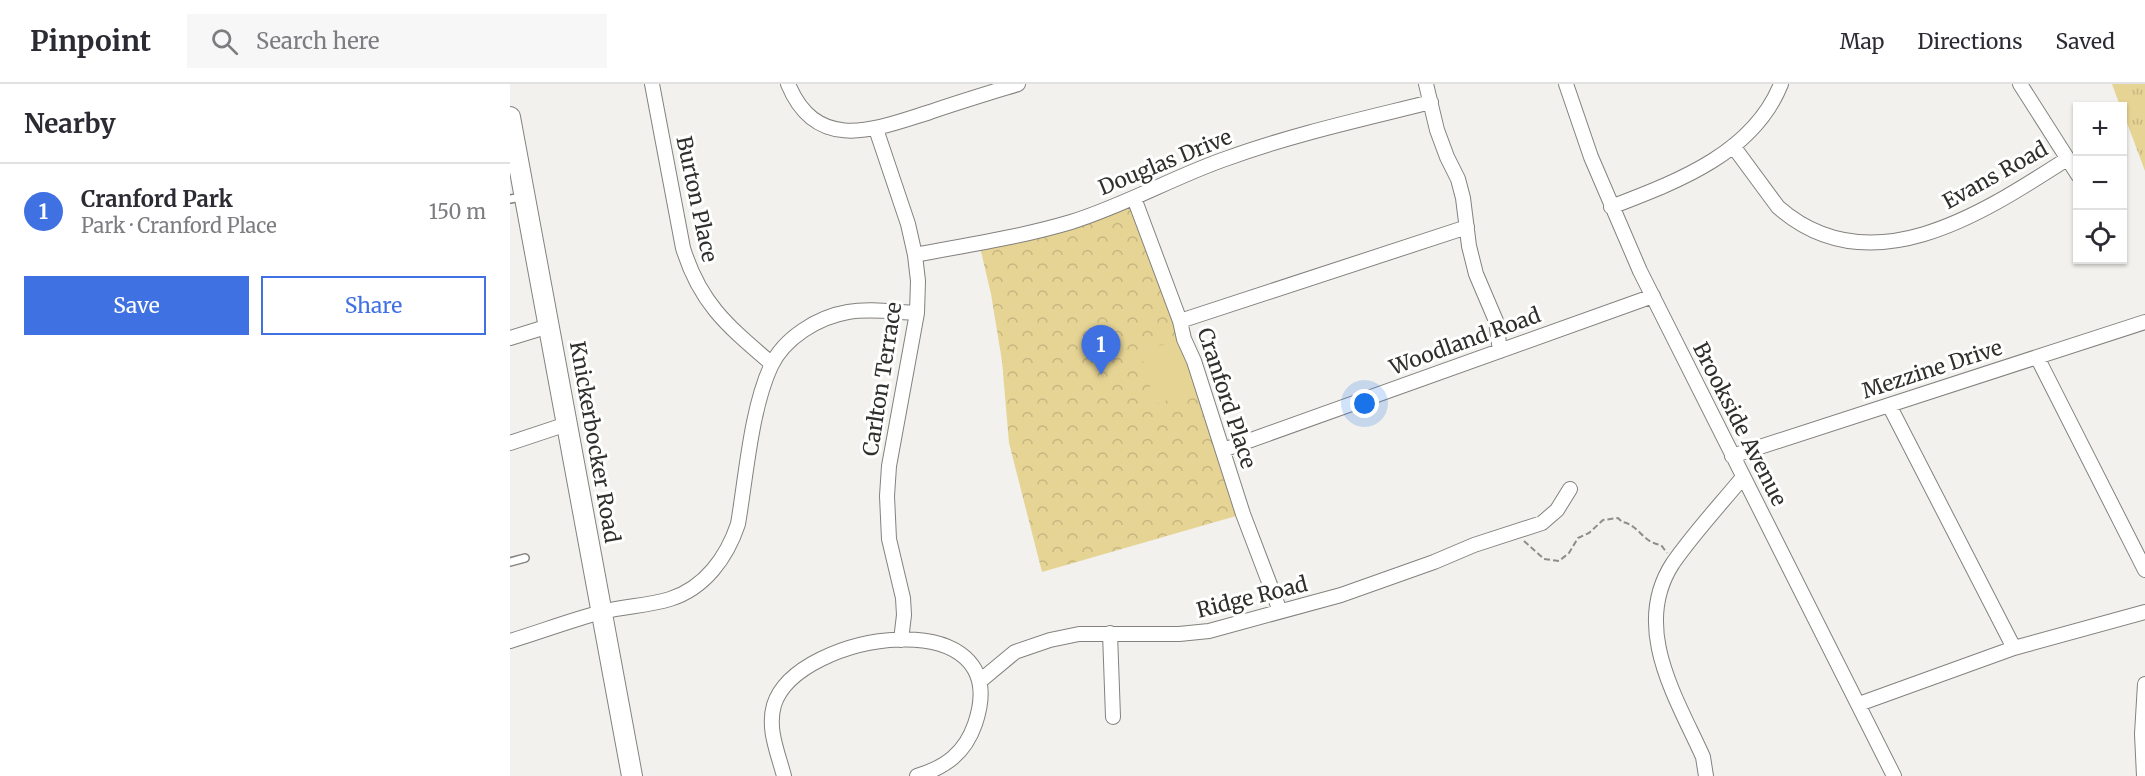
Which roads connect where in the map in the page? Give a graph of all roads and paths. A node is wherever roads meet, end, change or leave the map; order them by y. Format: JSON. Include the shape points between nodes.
{"nodes":[{"id":1,"x":652,"y":84,"type":"edge"},
{"id":2,"x":788,"y":84,"type":"edge"},
{"id":3,"x":1018,"y":84,"type":"edge"},
{"id":4,"x":1426,"y":84,"type":"edge"},
{"id":5,"x":1566,"y":84,"type":"edge"},
{"id":6,"x":1781,"y":84,"type":"edge"},
{"id":7,"x":2019,"y":84,"type":"edge"},
{"id":8,"x":1431,"y":102,"type":"junction"},
{"id":9,"x":510,"y":117,"type":"edge"},
{"id":10,"x":876,"y":129,"type":"junction"},
{"id":11,"x":1733,"y":146,"type":"junction"},
{"id":12,"x":2067,"y":159,"type":"junction"},
{"id":13,"x":2073,"y":167,"type":"edge"},
{"id":14,"x":517,"y":198,"type":"edge"},
{"id":15,"x":1134,"y":198,"type":"junction"},
{"id":16,"x":1611,"y":207,"type":"junction"},
{"id":17,"x":1467,"y":227,"type":"junction"},
{"id":18,"x":915,"y":255,"type":"junction"},
{"id":19,"x":1653,"y":296,"type":"junction"},
{"id":20,"x":917,"y":313,"type":"junction"},
{"id":21,"x":1180,"y":321,"type":"junction"},
{"id":22,"x":2145,"y":322,"type":"edge"},
{"id":23,"x":549,"y":326,"type":"junction"},
{"id":24,"x":510,"y":338,"type":"edge"},
{"id":25,"x":1500,"y":351,"type":"junction"},
{"id":26,"x":2037,"y":357,"type":"junction"},
{"id":27,"x":772,"y":364,"type":"junction"},
{"id":28,"x":1889,"y":405,"type":"junction"},
{"id":29,"x":567,"y":424,"type":"junction"},
{"id":30,"x":510,"y":443,"type":"edge"},
{"id":31,"x":1223,"y":450,"type":"junction"},
{"id":32,"x":1732,"y":456,"type":"junction"},
{"id":33,"x":1743,"y":477,"type":"junction"},
{"id":34,"x":1570,"y":489,"type":"dead end"},
{"id":35,"x":1518,"y":530,"type":"junction"},
{"id":36,"x":525,"y":558,"type":"dead end"},
{"id":37,"x":1675,"y":561,"type":"junction"},
{"id":38,"x":510,"y":562,"type":"edge"},
{"id":39,"x":2145,"y":570,"type":"edge"},
{"id":40,"x":1280,"y":611,"type":"junction"},
{"id":41,"x":602,"y":612,"type":"junction"},
{"id":42,"x":2145,"y":612,"type":"edge"},
{"id":43,"x":1110,"y":633,"type":"junction"},
{"id":44,"x":901,"y":640,"type":"junction"},
{"id":45,"x":510,"y":641,"type":"edge"},
{"id":46,"x":2014,"y":648,"type":"junction"},
{"id":47,"x":980,"y":681,"type":"junction"},
{"id":48,"x":2145,"y":684,"type":"edge"},
{"id":49,"x":1859,"y":704,"type":"junction"},
{"id":50,"x":1113,"y":717,"type":"dead end"},
{"id":51,"x":632,"y":776,"type":"edge"},
{"id":52,"x":784,"y":776,"type":"edge"},
{"id":53,"x":917,"y":776,"type":"edge"},
{"id":54,"x":1706,"y":776,"type":"edge"},
{"id":55,"x":1894,"y":776,"type":"edge"},
{"id":56,"x":2144,"y":776,"type":"edge"}],
"edges":[{"from":1,"to":27,"type":"street","name":"Burton Place","via":[[689,267],[709,305]]},
{"from":2,"to":10,"type":"street","via":[[800,106],[823,124],[850,132]]},
{"from":3,"to":10,"type":"street"},
{"from":4,"to":8,"type":"street"},
{"from":5,"to":16,"type":"street","name":"Brookside Avenue"},
{"from":6,"to":11,"type":"street","via":[[1770,107]]},
{"from":7,"to":12,"type":"street"},
{"from":8,"to":15,"type":"street","name":"Douglas Drive","via":[[1269,144]]},
{"from":8,"to":17,"type":"street","via":[[1437,130],[1458,179]]},
{"from":9,"to":14,"type":"main road","name":"Knickerbocker Road"},
{"from":10,"to":18,"type":"street","name":"Carlton Terrace"},
{"from":11,"to":12,"type":"street","name":"Evans Road","via":[[1784,213],[1821,234],[1860,244],[1895,242],[1949,225],[2012,195]]},
{"from":11,"to":16,"type":"street","via":[[1676,182]]},
{"from":12,"to":13,"type":"street"},
{"from":14,"to":23,"type":"main road","name":"Knickerbocker Road"},
{"from":15,"to":18,"type":"street","name":"Douglas Drive","via":[[1071,222]]},
{"from":15,"to":21,"type":"street","name":"Cranford Place"},
{"from":16,"to":19,"type":"street","name":"Brookside Avenue"},
{"from":17,"to":21,"type":"street"},
{"from":17,"to":25,"type":"street","via":[[1476,274],[1496,321]]},
{"from":18,"to":20,"type":"street","name":"Carlton Terrace"},
{"from":19,"to":25,"type":"street","name":"Woodland Road"},
{"from":19,"to":32,"type":"street","name":"Brookside Avenue"},
{"from":20,"to":27,"type":"street","via":[[867,310],[830,317],[799,334]]},
{"from":20,"to":44,"type":"street","name":"Carlton Terrace","via":[[889,465],[887,496],[889,538],[903,598]]},
{"from":21,"to":31,"type":"street","name":"Cranford Place"},
{"from":22,"to":26,"type":"street","name":"Mezzine Drive"},
{"from":23,"to":24,"type":"street"},
{"from":23,"to":29,"type":"main road","name":"Knickerbocker Road"},
{"from":25,"to":31,"type":"street","name":"Woodland Road"},
{"from":26,"to":28,"type":"street","name":"Mezzine Drive"},
{"from":26,"to":39,"type":"street"},
{"from":27,"to":41,"type":"street","via":[[756,417],[738,524],[724,556],[702,581],[670,599]]},
{"from":28,"to":32,"type":"street","name":"Mezzine Drive"},
{"from":28,"to":46,"type":"street"},
{"from":29,"to":30,"type":"street"},
{"from":29,"to":41,"type":"main road","name":"Knickerbocker Road"},
{"from":31,"to":40,"type":"street","name":"Cranford Place"},
{"from":32,"to":33,"type":"street","name":"Brookside Avenue"},
{"from":33,"to":37,"type":"street"},
{"from":33,"to":49,"type":"street","name":"Brookside Avenue"},
{"from":34,"to":35,"type":"street","name":"Ridge Road","via":[[1557,510],[1542,523]]},
{"from":35,"to":37,"type":"path","via":[[1521,539],[1544,559],[1559,561],[1578,538],[1603,520],[1618,518],[1643,538],[1661,544]]},
{"from":35,"to":40,"type":"street","name":"Ridge Road","via":[[1341,595]]},
{"from":36,"to":38,"type":"lane"},
{"from":37,"to":54,"type":"street","via":[[1658,597],[1655,635],[1703,757]]},
{"from":40,"to":43,"type":"street","name":"Ridge Road","via":[[1209,631]]},
{"from":41,"to":45,"type":"street"},
{"from":41,"to":51,"type":"main road","name":"Knickerbocker Road"},
{"from":42,"to":46,"type":"street"},
{"from":43,"to":47,"type":"street","name":"Ridge Road","via":[[1079,633],[1015,652]]},
{"from":43,"to":50,"type":"street"},
{"from":44,"to":47,"type":"street","via":[[927,640],[953,648],[964,656]]},
{"from":44,"to":52,"type":"street","via":[[834,654],[810,665],[785,684],[771,720]]},
{"from":46,"to":49,"type":"street"},
{"from":47,"to":53,"type":"street","via":[[978,713],[966,744],[946,765]]},
{"from":48,"to":56,"type":"street"},
{"from":49,"to":55,"type":"street","name":"Brookside Avenue"}]}
